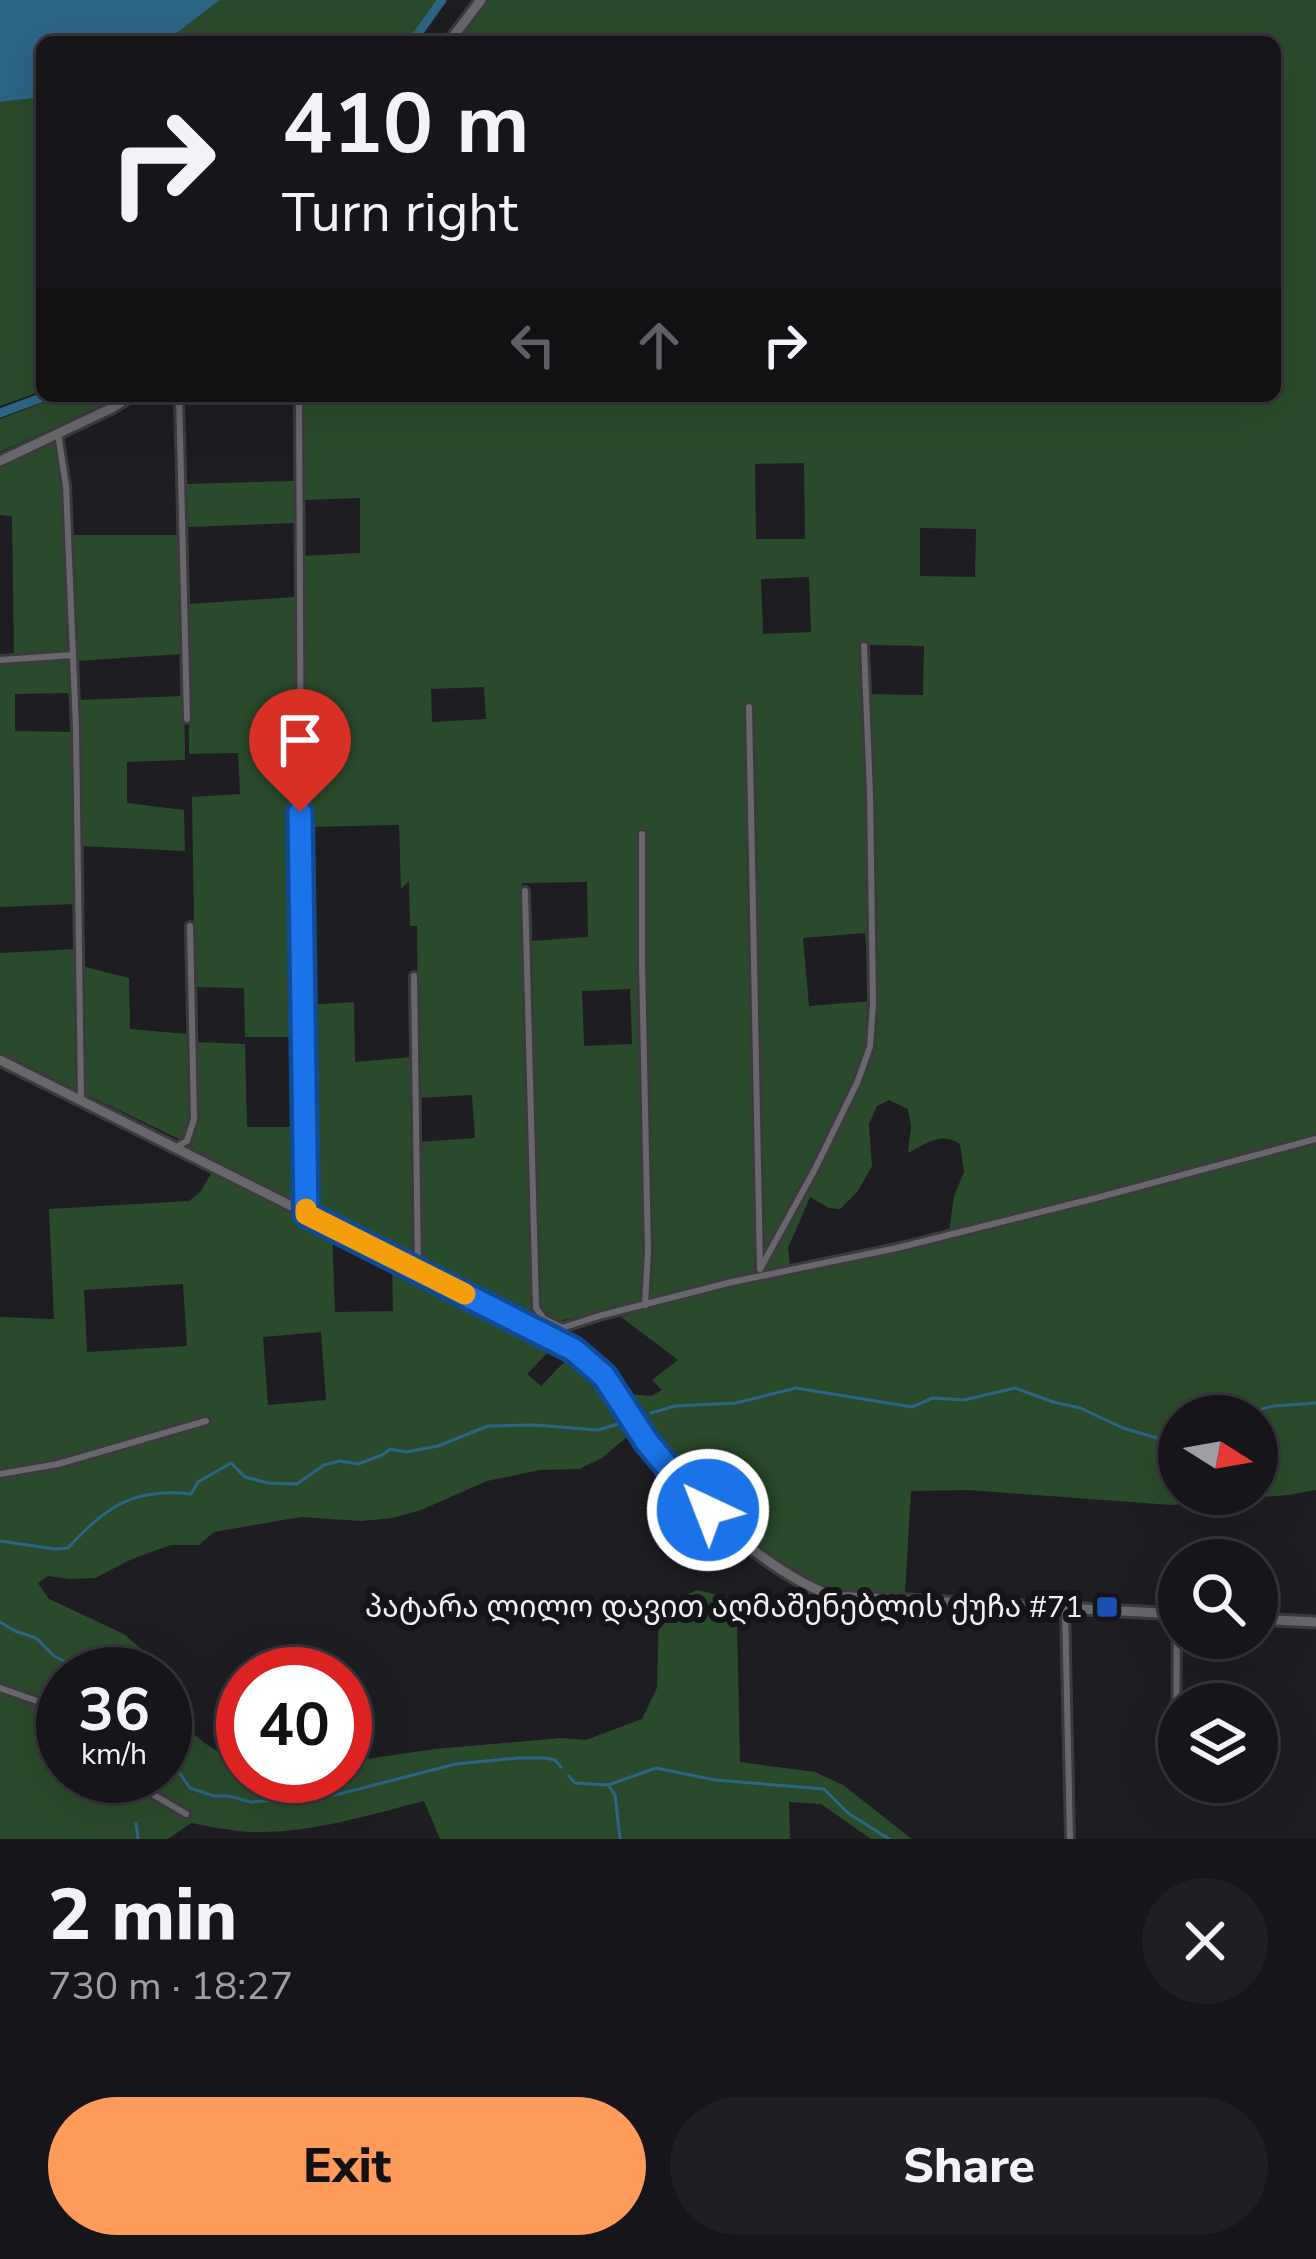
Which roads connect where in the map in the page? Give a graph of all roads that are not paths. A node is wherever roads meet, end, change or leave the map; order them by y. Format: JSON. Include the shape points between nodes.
{"nodes":[{"id":1,"x":481,"y":0,"type":"edge"},
{"id":2,"x":454,"y":36,"type":"edge"},
{"id":3,"x":122,"y":402,"type":"edge"},
{"id":4,"x":179,"y":402,"type":"edge"},
{"id":5,"x":298,"y":402,"type":"edge"},
{"id":6,"x":58,"y":434,"type":"junction"},
{"id":7,"x":0,"y":461,"type":"edge"},
{"id":8,"x":864,"y":646,"type":"dead end"},
{"id":9,"x":73,"y":655,"type":"junction"},
{"id":10,"x":0,"y":660,"type":"edge"},
{"id":11,"x":749,"y":707,"type":"dead end"},
{"id":12,"x":187,"y":719,"type":"dead end"},
{"id":13,"x":642,"y":835,"type":"dead end"},
{"id":14,"x":525,"y":891,"type":"dead end"},
{"id":15,"x":190,"y":926,"type":"dead end"},
{"id":16,"x":414,"y":976,"type":"dead end"},
{"id":17,"x":0,"y":1060,"type":"edge"},
{"id":18,"x":81,"y":1101,"type":"junction"},
{"id":19,"x":1316,"y":1139,"type":"edge"},
{"id":20,"x":175,"y":1148,"type":"junction"},
{"id":21,"x":306,"y":1214,"type":"junction"},
{"id":22,"x":418,"y":1270,"type":"junction"},
{"id":23,"x":760,"y":1273,"type":"junction"},
{"id":24,"x":645,"y":1305,"type":"junction"},
{"id":25,"x":563,"y":1328,"type":"junction"},
{"id":26,"x":543,"y":1334,"type":"junction"},
{"id":27,"x":206,"y":1421,"type":"dead end"},
{"id":28,"x":0,"y":1474,"type":"edge"},
{"id":29,"x":1065,"y":1609,"type":"junction"},
{"id":30,"x":1158,"y":1613,"type":"edge"},
{"id":31,"x":1278,"y":1619,"type":"edge"},
{"id":32,"x":1316,"y":1622,"type":"edge"},
{"id":33,"x":0,"y":1688,"type":"edge"},
{"id":34,"x":36,"y":1701,"type":"edge"},
{"id":35,"x":166,"y":1803,"type":"edge"},
{"id":36,"x":186,"y":1814,"type":"dead end"},
{"id":37,"x":1070,"y":1839,"type":"edge"}],
"edges":[{"from":1,"to":2,"type":"street"},
{"from":3,"to":6,"type":"street"},
{"from":4,"to":12,"type":"street"},
{"from":5,"to":21,"type":"street"},
{"from":6,"to":7,"type":"street"},
{"from":6,"to":9,"type":"street"},
{"from":8,"to":23,"type":"street","via":[[870,1047]]},
{"from":9,"to":10,"type":"street"},
{"from":9,"to":18,"type":"street"},
{"from":11,"to":23,"type":"street"},
{"from":13,"to":24,"type":"street"},
{"from":14,"to":25,"type":"street","via":[[536,1308]]},
{"from":15,"to":20,"type":"street","via":[[194,1119],[187,1141]]},
{"from":16,"to":22,"type":"street"},
{"from":17,"to":18,"type":"street"},
{"from":18,"to":20,"type":"street"},
{"from":19,"to":23,"type":"street","via":[[897,1248]]},
{"from":20,"to":21,"type":"street"},
{"from":21,"to":22,"type":"street"},
{"from":22,"to":26,"type":"street"},
{"from":23,"to":24,"type":"street"},
{"from":24,"to":25,"type":"street"},
{"from":25,"to":26,"type":"street"},
{"from":26,"to":29,"type":"street","via":[[604,1376],[647,1442],[708,1510],[806,1586],[832,1597]]},
{"from":27,"to":28,"type":"street"},
{"from":29,"to":30,"type":"street"},
{"from":29,"to":37,"type":"street"},
{"from":31,"to":32,"type":"street"},
{"from":33,"to":34,"type":"street"},
{"from":35,"to":36,"type":"street"}]}
